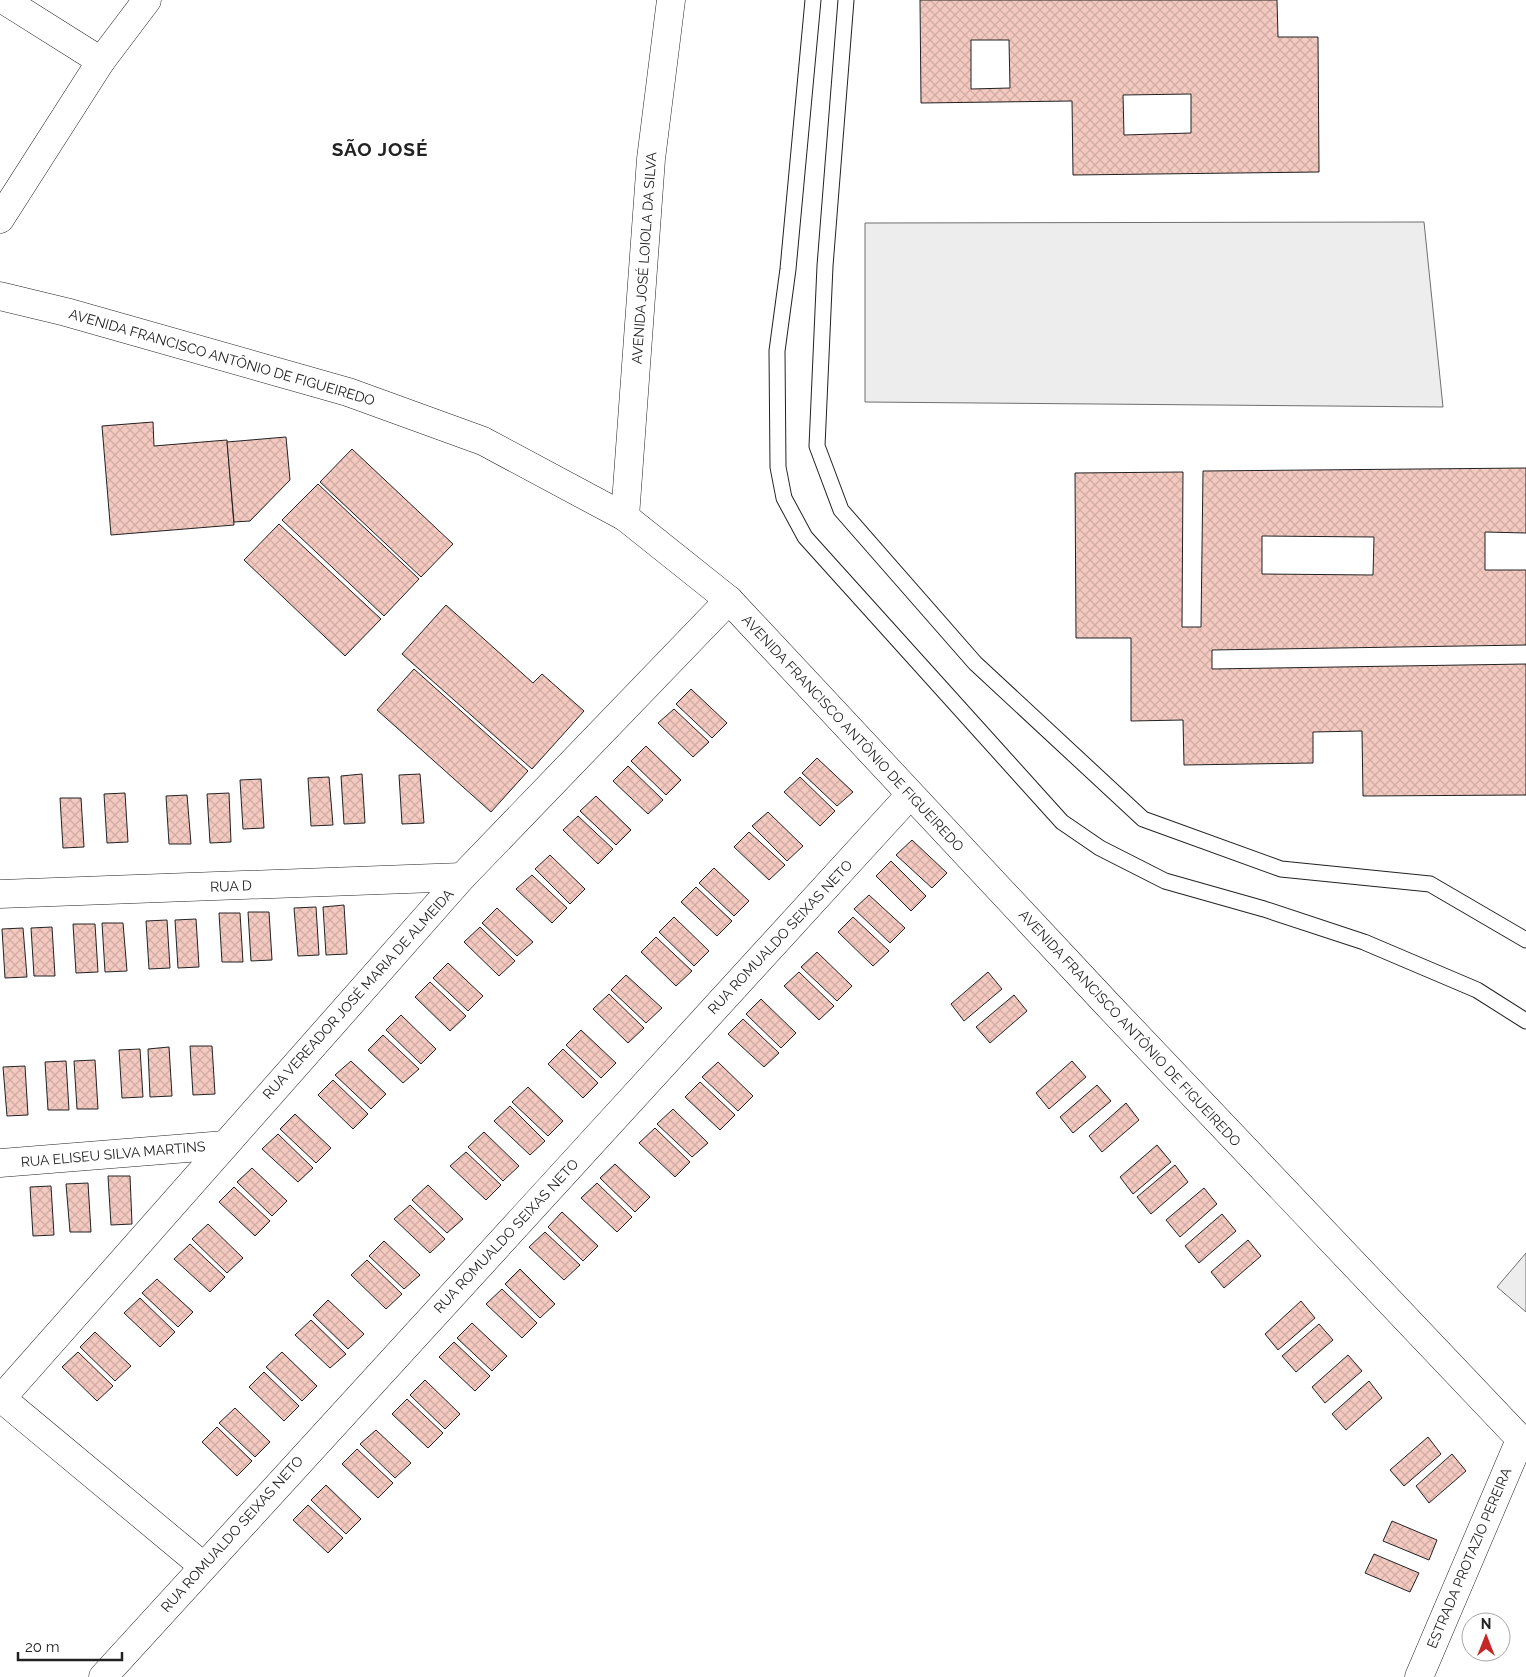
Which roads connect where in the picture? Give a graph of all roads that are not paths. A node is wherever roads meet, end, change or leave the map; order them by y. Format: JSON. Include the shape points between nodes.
{"nodes":[{"id":1,"x":4,"y":0,"type":"edge"},
{"id":2,"x":146,"y":0,"type":"edge"},
{"id":3,"x":671,"y":0,"type":"edge"},
{"id":4,"x":814,"y":0,"type":"edge"},
{"id":5,"x":846,"y":0,"type":"edge"},
{"id":6,"x":101,"y":61,"type":"junction"},
{"id":7,"x":0,"y":219,"type":"edge"},
{"id":8,"x":0,"y":296,"type":"edge"},
{"id":9,"x":625,"y":517,"type":"junction"},
{"id":10,"x":729,"y":600,"type":"junction"},
{"id":11,"x":910,"y":795,"type":"junction"},
{"id":12,"x":462,"y":877,"type":"junction"},
{"id":13,"x":0,"y":894,"type":"edge"},
{"id":14,"x":1526,"y":940,"type":"edge"},
{"id":15,"x":1526,"y":1021,"type":"edge"},
{"id":16,"x":225,"y":1145,"type":"junction"},
{"id":17,"x":0,"y":1163,"type":"edge"},
{"id":18,"x":1,"y":1399,"type":"edge"},
{"id":19,"x":1523,"y":1443,"type":"edge"},
{"id":20,"x":202,"y":1566,"type":"junction"},
{"id":21,"x":103,"y":1677,"type":"edge"},
{"id":22,"x":1419,"y":1677,"type":"edge"}],
"edges":[{"from":1,"to":6,"type":"street"},
{"from":2,"to":6,"type":"street"},
{"from":3,"to":9,"type":"street","name":"AVENIDA JOSÉ LOIOLA DA SILVA","via":[[651,159]]},
{"from":4,"to":15,"type":"lane","via":[[777,352],[778,466],[784,498],[805,537],[1062,822],[1100,848],[1164,881],[1364,942],[1477,990]]},
{"from":5,"to":14,"type":"lane","via":[[825,266],[817,446],[841,510],[974,663],[1143,819],[1281,869],[1430,884]]},
{"from":6,"to":7,"type":"street"},
{"from":8,"to":9,"type":"street","name":"AVENIDA FRANCISCO ANTÔNIO DE FIGUEIREDO","via":[[348,392],[483,441]]},
{"from":9,"to":10,"type":"street","name":"AVENIDA FRANCISCO ANTÔNIO DE FIGUEIREDO"},
{"from":10,"to":11,"type":"street","name":"AVENIDA FRANCISCO ANTÔNIO DE FIGUEIREDO"},
{"from":10,"to":12,"type":"street","name":"RUA VEREADOR JOSÉ MARIA DE ALMEIDA"},
{"from":11,"to":19,"type":"street","name":"AVENIDA FRANCISCO ANTÔNIO DE FIGUEIREDO"},
{"from":11,"to":20,"type":"street","name":"RUA ROMUALDO SEIXAS NETO"},
{"from":12,"to":13,"type":"street","name":"RUA D"},
{"from":12,"to":16,"type":"street","name":"RUA VEREADOR JOSÉ MARIA DE ALMEIDA"},
{"from":16,"to":17,"type":"street","name":"RUA ELISEU SILVA MARTINS"},
{"from":16,"to":18,"type":"street","name":"RUA VEREADOR JOSÉ MARIA DE ALMEIDA"},
{"from":18,"to":20,"type":"street"},
{"from":19,"to":22,"type":"street","name":"ESTRADA PROTAZIO PEREIRA"},
{"from":20,"to":21,"type":"street","name":"RUA ROMUALDO SEIXAS NETO"}]}
